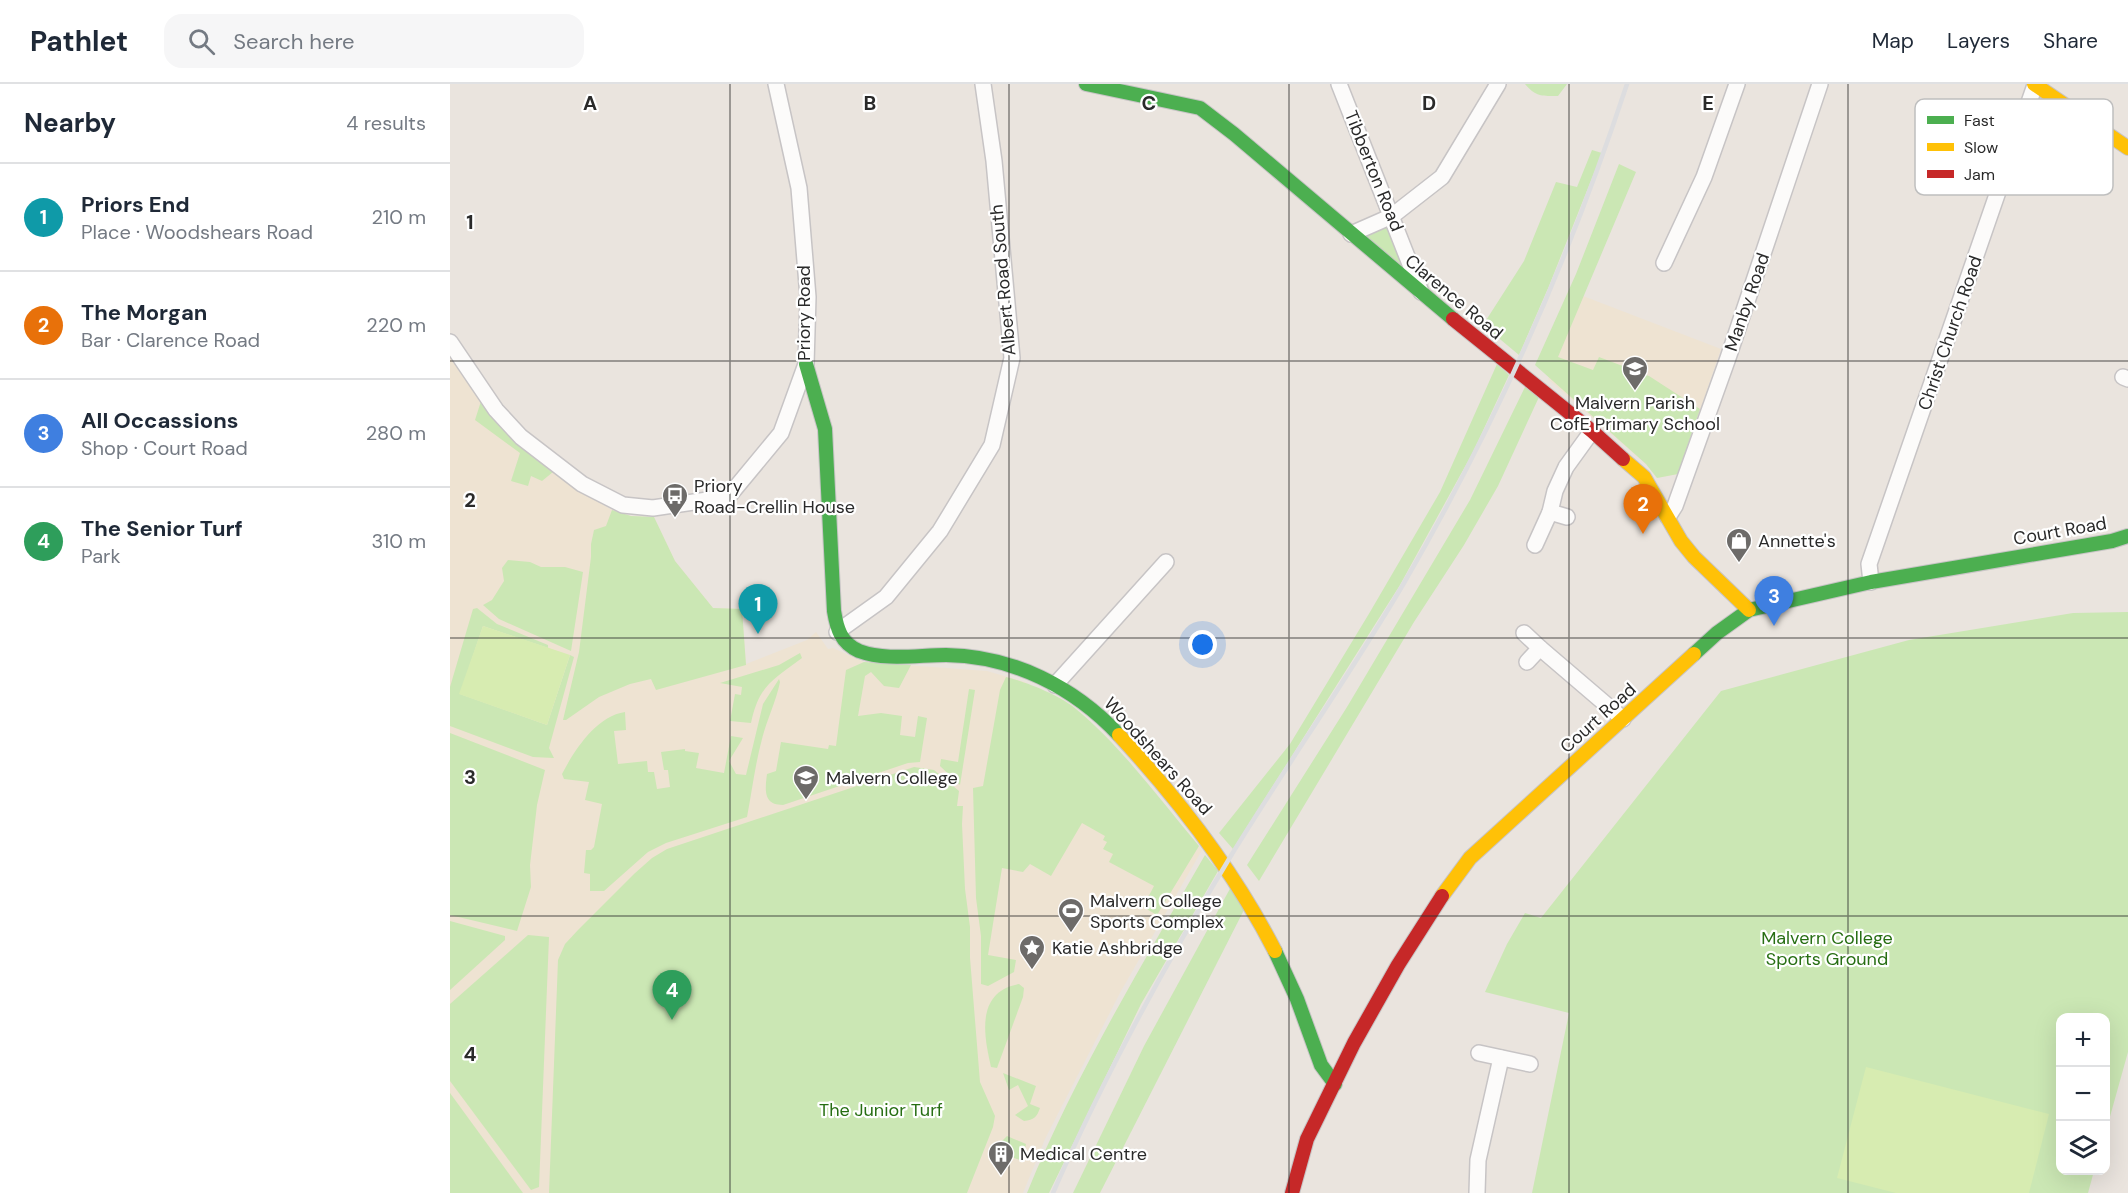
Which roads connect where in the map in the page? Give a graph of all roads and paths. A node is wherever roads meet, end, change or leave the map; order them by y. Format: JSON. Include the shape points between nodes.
{"nodes":[{"id":1,"x":776,"y":84,"type":"edge"},
{"id":2,"x":983,"y":84,"type":"edge"},
{"id":3,"x":1086,"y":84,"type":"edge"},
{"id":4,"x":1339,"y":84,"type":"edge"},
{"id":5,"x":1498,"y":84,"type":"edge"},
{"id":6,"x":1737,"y":84,"type":"edge"},
{"id":7,"x":1820,"y":84,"type":"edge"},
{"id":8,"x":2035,"y":84,"type":"edge"},
{"id":9,"x":2030,"y":99,"type":"edge"},
{"id":10,"x":2057,"y":99,"type":"edge"},
{"id":11,"x":2113,"y":138,"type":"edge"},
{"id":12,"x":2128,"y":148,"type":"edge"},
{"id":13,"x":1997,"y":195,"type":"edge"},
{"id":14,"x":1392,"y":216,"type":"junction"},
{"id":15,"x":1351,"y":234,"type":"junction"},
{"id":16,"x":1664,"y":263,"type":"dead end"},
{"id":17,"x":1421,"y":292,"type":"junction"},
{"id":18,"x":450,"y":342,"type":"edge"},
{"id":19,"x":806,"y":364,"type":"junction"},
{"id":20,"x":1592,"y":431,"type":"junction"},
{"id":21,"x":1550,"y":512,"type":"junction"},
{"id":22,"x":1567,"y":517,"type":"dead end"},
{"id":23,"x":1668,"y":517,"type":"junction"},
{"id":24,"x":2128,"y":536,"type":"edge"},
{"id":25,"x":1535,"y":545,"type":"dead end"},
{"id":26,"x":1166,"y":562,"type":"dead end"},
{"id":27,"x":1871,"y":582,"type":"junction"},
{"id":28,"x":1749,"y":610,"type":"junction"},
{"id":29,"x":837,"y":632,"type":"junction"},
{"id":30,"x":1524,"y":633,"type":"dead end"},
{"id":31,"x":1540,"y":648,"type":"junction"},
{"id":32,"x":1527,"y":662,"type":"dead end"},
{"id":33,"x":1055,"y":686,"type":"junction"},
{"id":34,"x":1623,"y":718,"type":"junction"},
{"id":35,"x":1479,"y":1053,"type":"dead end"},
{"id":36,"x":1501,"y":1058,"type":"junction"},
{"id":37,"x":1530,"y":1064,"type":"dead end"},
{"id":38,"x":1335,"y":1084,"type":"junction"},
{"id":39,"x":1292,"y":1193,"type":"edge"},
{"id":40,"x":1477,"y":1193,"type":"edge"}],
"edges":[{"from":1,"to":19,"type":"street","name":"Priory Road","via":[[799,188],[808,297]]},
{"from":2,"to":29,"type":"street","name":"Albert Road South","via":[[1012,358],[992,445],[940,531],[886,597]]},
{"from":3,"to":15,"type":"street","name":"Clarence Road","via":[[1200,108]]},
{"from":4,"to":14,"type":"street","name":"Tibberton Road"},
{"from":5,"to":14,"type":"street","via":[[1442,177]]},
{"from":6,"to":16,"type":"street","via":[[1704,177]]},
{"from":7,"to":23,"type":"street","name":"Manby Road","via":[[1711,410]]},
{"from":8,"to":9,"type":"street","name":"Christ Church Road"},
{"from":8,"to":10,"type":"street"},
{"from":11,"to":12,"type":"street"},
{"from":13,"to":27,"type":"street","name":"Christ Church Road","via":[[1869,564]]},
{"from":14,"to":15,"type":"street"},
{"from":14,"to":17,"type":"street","name":"Tibberton Road"},
{"from":15,"to":17,"type":"street","name":"Clarence Road"},
{"from":17,"to":20,"type":"street","name":"Clarence Road"},
{"from":18,"to":19,"type":"street","name":"Priory Road","via":[[496,410],[524,440],[582,484],[623,505],[653,507],[728,497],[781,433]]},
{"from":19,"to":29,"type":"street","via":[[825,429]]},
{"from":20,"to":21,"type":"street","via":[[1566,467]]},
{"from":20,"to":23,"type":"street","name":"Clarence Road","via":[[1644,477]]},
{"from":21,"to":22,"type":"street"},
{"from":21,"to":25,"type":"street"},
{"from":23,"to":28,"type":"street","name":"Clarence Road","via":[[1694,557]]},
{"from":24,"to":27,"type":"street","name":"Court Road"},
{"from":26,"to":33,"type":"street"},
{"from":27,"to":28,"type":"street","name":"Court Road"},
{"from":28,"to":34,"type":"street","name":"Court Road","via":[[1717,633]]},
{"from":29,"to":33,"type":"street","name":"Woodshears Road","via":[[850,646],[870,654],[951,655],[988,660]]},
{"from":30,"to":31,"type":"street"},
{"from":31,"to":32,"type":"street"},
{"from":31,"to":34,"type":"street"},
{"from":33,"to":38,"type":"street","name":"Woodshears Road","via":[[1087,704],[1130,747],[1238,881],[1284,968],[1322,1068]]},
{"from":34,"to":38,"type":"street","name":"Court Road","via":[[1470,858],[1398,965]]},
{"from":35,"to":36,"type":"street"},
{"from":36,"to":37,"type":"street"},
{"from":36,"to":40,"type":"street","via":[[1478,1160]]},
{"from":38,"to":39,"type":"street","name":"Court Road","via":[[1307,1139]]}]}
